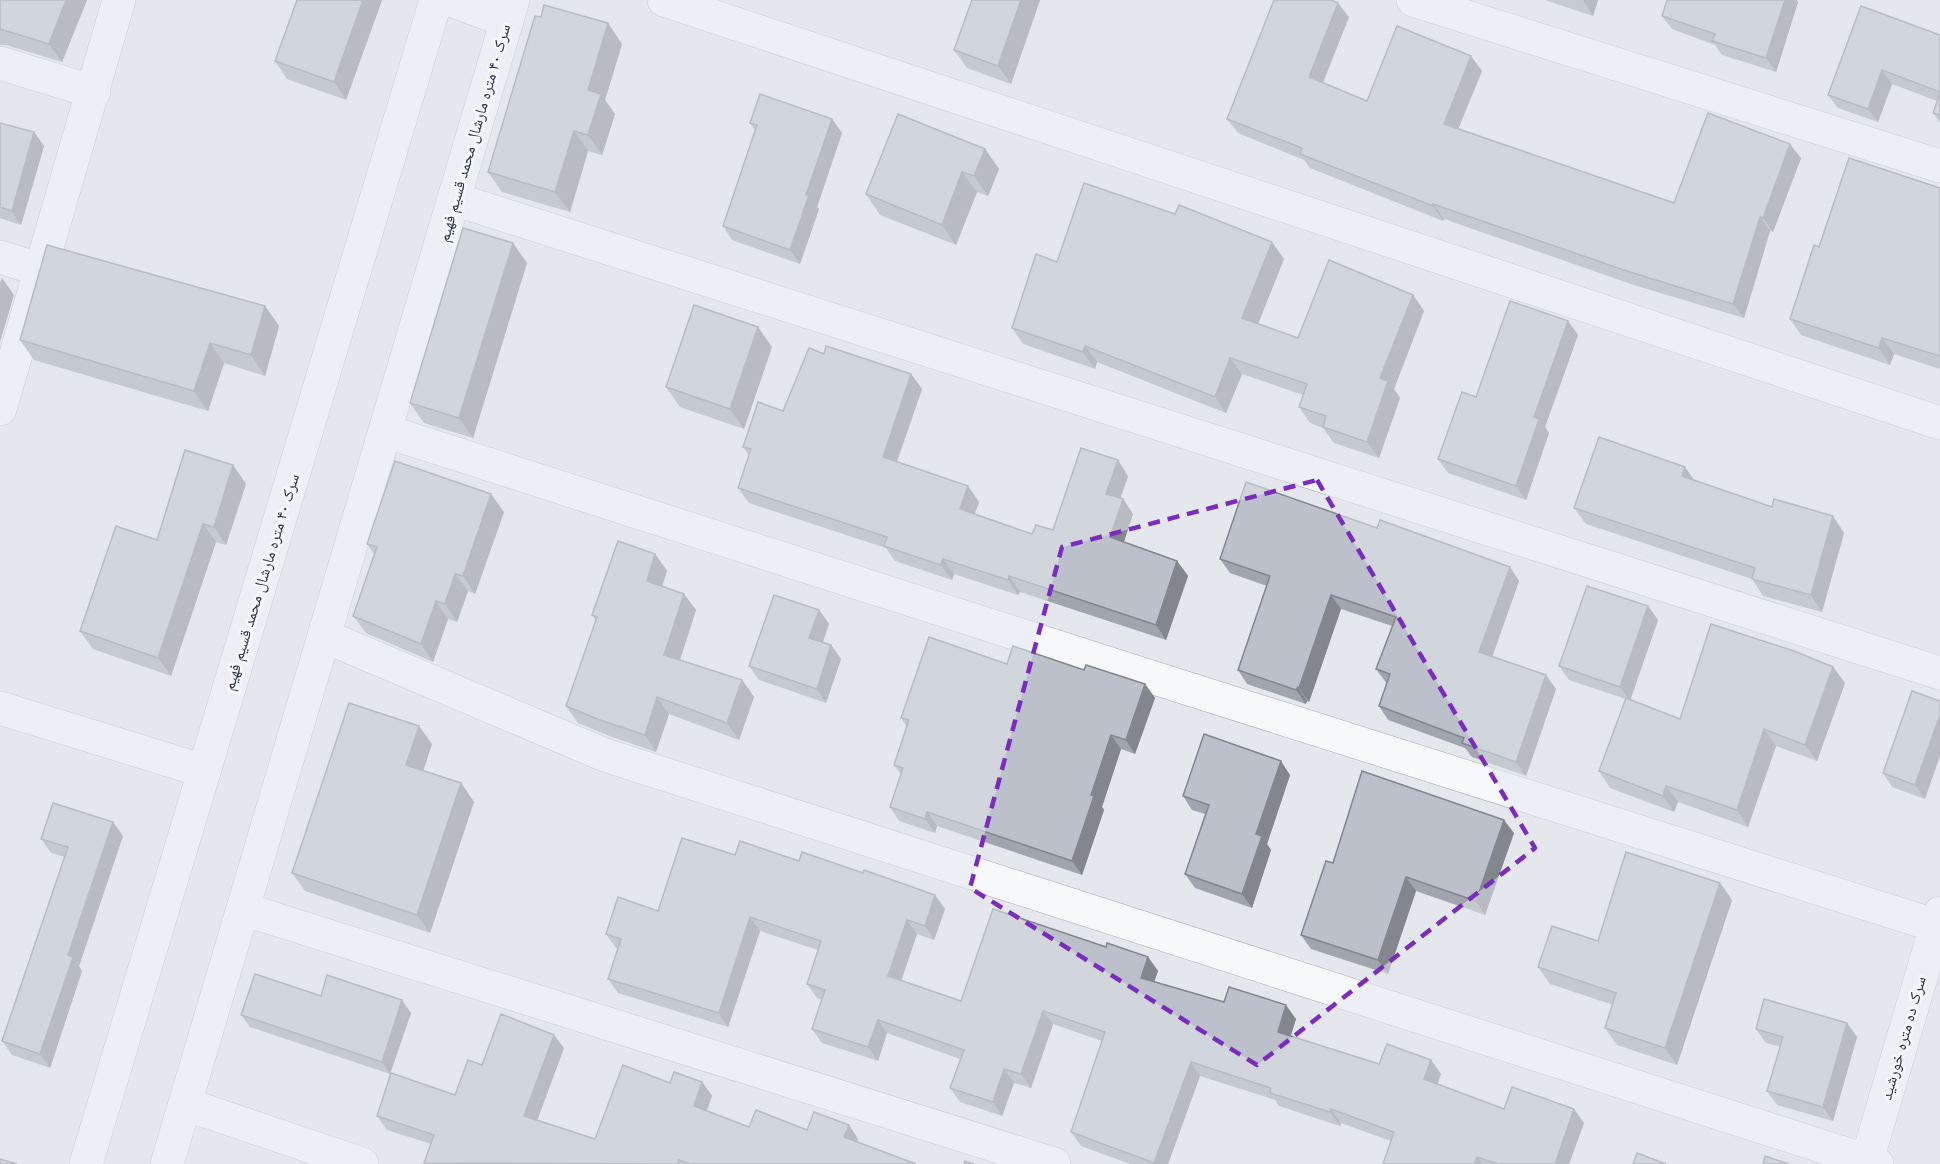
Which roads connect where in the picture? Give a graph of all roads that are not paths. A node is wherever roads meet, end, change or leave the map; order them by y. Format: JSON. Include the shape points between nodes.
{"nodes":[{"id":1,"x":119,"y":0,"type":"edge"},
{"id":2,"x":436,"y":0,"type":"edge"},
{"id":3,"x":452,"y":0,"type":"edge"},
{"id":4,"x":664,"y":0,"type":"edge"},
{"id":5,"x":1413,"y":0,"type":"edge"},
{"id":6,"x":510,"y":10,"type":"edge"},
{"id":7,"x":0,"y":63,"type":"edge"},
{"id":8,"x":94,"y":92,"type":"junction"},
{"id":9,"x":1940,"y":166,"type":"edge"},
{"id":10,"x":454,"y":199,"type":"junction"},
{"id":11,"x":0,"y":257,"type":"edge"},
{"id":12,"x":41,"y":270,"type":"junction"},
{"id":13,"x":0,"y":409,"type":"edge"},
{"id":14,"x":1940,"y":423,"type":"edge"},
{"id":15,"x":385,"y":431,"type":"junction"},
{"id":16,"x":324,"y":636,"type":"junction"},
{"id":17,"x":1940,"y":673,"type":"edge"},
{"id":18,"x":0,"y":708,"type":"edge"},
{"id":19,"x":204,"y":771,"type":"junction"},
{"id":20,"x":243,"y":909,"type":"junction"},
{"id":21,"x":1939,"y":922,"type":"edge"},
{"id":22,"x":185,"y":1104,"type":"junction"},
{"id":23,"x":1870,"y":1163,"type":"edge"},
{"id":24,"x":86,"y":1164,"type":"edge"},
{"id":25,"x":167,"y":1164,"type":"edge"},
{"id":26,"x":362,"y":1164,"type":"edge"},
{"id":27,"x":1054,"y":1164,"type":"edge"}],
"edges":[{"from":1,"to":8,"type":"street"},
{"from":2,"to":19,"type":"street","name":"سرک ۴۰ متره مارشال محمد قسیم فهیم"},
{"from":3,"to":6,"type":"street"},
{"from":4,"to":14,"type":"street"},
{"from":5,"to":9,"type":"street"},
{"from":6,"to":10,"type":"street","name":"سرک ۴۰ متره مارشال محمد قسیم فهیم"},
{"from":7,"to":8,"type":"street"},
{"from":8,"to":12,"type":"street"},
{"from":10,"to":15,"type":"street","name":"سرک ۴۰ متره مارشال محمد قسیم فهیم"},
{"from":10,"to":17,"type":"street"},
{"from":11,"to":12,"type":"street"},
{"from":12,"to":13,"type":"street"},
{"from":15,"to":16,"type":"street","name":"سرک ۴۰ متره مارشال محمد قسیم فهیم"},
{"from":15,"to":21,"type":"street","via":[[1148,676]]},
{"from":16,"to":20,"type":"street","name":"سرک ۴۰ متره مارشال محمد قسیم فهیم"},
{"from":16,"to":23,"type":"street","via":[[605,755]]},
{"from":18,"to":19,"type":"street"},
{"from":19,"to":24,"type":"street","name":"سرک ۴۰ متره مارشال محمد قسیم فهیم"},
{"from":20,"to":22,"type":"street","name":"سرک ۴۰ متره مارشال محمد قسیم فهیم"},
{"from":20,"to":27,"type":"street"},
{"from":21,"to":23,"type":"street","name":"سرک ده متره خورشید"},
{"from":22,"to":25,"type":"street","name":"سرک ۴۰ متره مارشال محمد قسیم فهیم"},
{"from":22,"to":26,"type":"street"}]}
